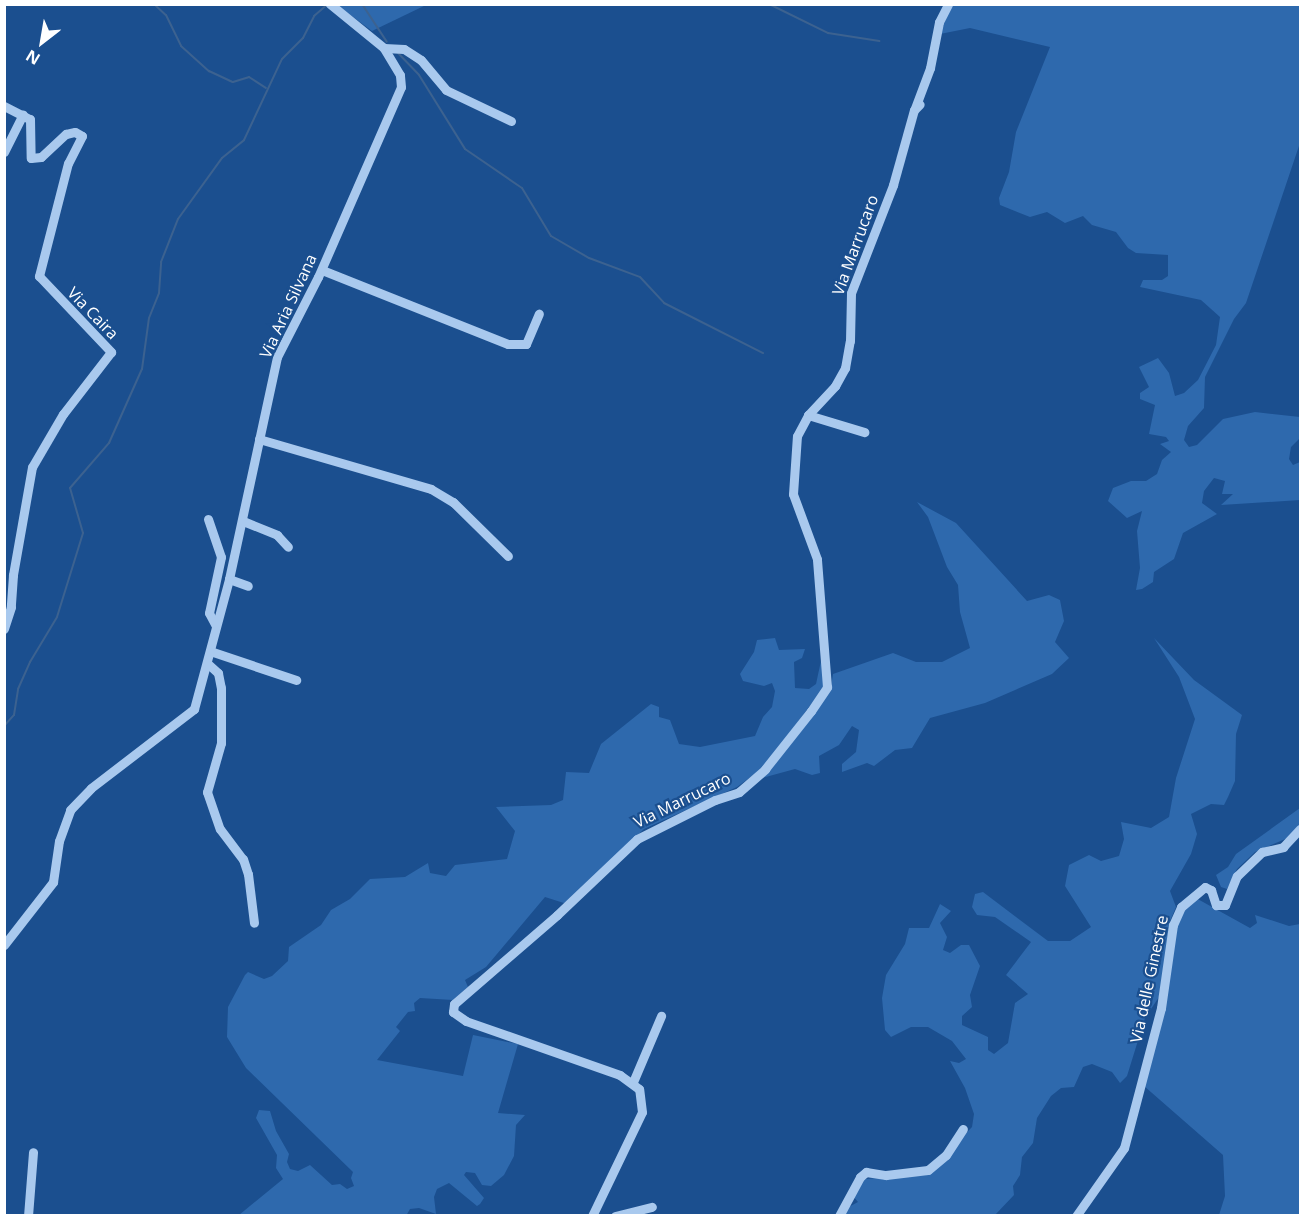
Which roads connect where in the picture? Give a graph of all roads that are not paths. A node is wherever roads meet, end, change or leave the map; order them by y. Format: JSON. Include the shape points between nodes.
{"nodes":[{"id":1,"x":330,"y":4,"type":"edge"},
{"id":2,"x":948,"y":4,"type":"edge"},
{"id":3,"x":384,"y":48,"type":"junction"},
{"id":4,"x":4,"y":106,"type":"edge"},
{"id":5,"x":23,"y":114,"type":"junction"},
{"id":6,"x":511,"y":121,"type":"dead end"},
{"id":7,"x":4,"y":152,"type":"edge"},
{"id":8,"x":322,"y":270,"type":"junction"},
{"id":9,"x":539,"y":314,"type":"dead end"},
{"id":10,"x":808,"y":415,"type":"junction"},
{"id":11,"x":864,"y":432,"type":"dead end"},
{"id":12,"x":259,"y":439,"type":"junction"},
{"id":13,"x":208,"y":519,"type":"dead end"},
{"id":14,"x":243,"y":521,"type":"junction"},
{"id":15,"x":288,"y":547,"type":"dead end"},
{"id":16,"x":508,"y":556,"type":"dead end"},
{"id":17,"x":229,"y":579,"type":"junction"},
{"id":18,"x":248,"y":586,"type":"dead end"},
{"id":19,"x":216,"y":626,"type":"junction"},
{"id":20,"x":4,"y":629,"type":"edge"},
{"id":21,"x":210,"y":651,"type":"junction"},
{"id":22,"x":207,"y":663,"type":"junction"},
{"id":23,"x":296,"y":681,"type":"dead end"},
{"id":24,"x":1300,"y":829,"type":"edge"},
{"id":25,"x":254,"y":923,"type":"dead end"},
{"id":26,"x":4,"y":945,"type":"edge"},
{"id":27,"x":661,"y":1016,"type":"dead end"},
{"id":28,"x":633,"y":1082,"type":"junction"},
{"id":29,"x":963,"y":1129,"type":"dead end"},
{"id":30,"x":33,"y":1152,"type":"dead end"},
{"id":31,"x":652,"y":1207,"type":"dead end"},
{"id":32,"x":28,"y":1215,"type":"edge"},
{"id":33,"x":592,"y":1215,"type":"edge"},
{"id":34,"x":615,"y":1215,"type":"edge"},
{"id":35,"x":839,"y":1215,"type":"edge"},
{"id":36,"x":1076,"y":1215,"type":"edge"}],
"edges":[{"from":1,"to":3,"type":"street","name":"Via Aria Silvana"},
{"from":2,"to":10,"type":"street","name":"Via Marrucaro","via":[[939,22],[930,68],[893,185],[851,293],[845,368],[835,386]]},
{"from":3,"to":6,"type":"street","name":"Via Aria Silvana","via":[[404,50],[421,60],[446,90]]},
{"from":3,"to":8,"type":"street","name":"Via Aria Silvana","via":[[400,75],[400,93],[376,139]]},
{"from":4,"to":5,"type":"street"},
{"from":5,"to":7,"type":"street"},
{"from":5,"to":20,"type":"street","name":"Via Caira","via":[[32,123],[29,153],[34,159],[66,134],[75,132],[82,136],[68,163],[39,276],[111,352],[63,414],[32,467],[11,607]]},
{"from":8,"to":9,"type":"street","via":[[514,345],[526,344]]},
{"from":8,"to":12,"type":"street","name":"Via Aria Silvana","via":[[277,357]]},
{"from":10,"to":11,"type":"street"},
{"from":10,"to":28,"type":"street","name":"Via Marrucaro","via":[[797,436],[793,494],[817,559],[827,687],[821,697],[765,769],[739,792],[637,839],[454,1004],[453,1012],[474,1024]]},
{"from":12,"to":14,"type":"street","name":"Via Aria Silvana"},
{"from":12,"to":16,"type":"street","via":[[431,489],[453,502]]},
{"from":13,"to":19,"type":"street","name":"Via Aria Silvana","via":[[221,557],[209,614]]},
{"from":14,"to":15,"type":"street","via":[[277,536]]},
{"from":14,"to":17,"type":"street","name":"Via Aria Silvana"},
{"from":17,"to":18,"type":"street"},
{"from":17,"to":19,"type":"street","name":"Via Aria Silvana"},
{"from":19,"to":21,"type":"street","name":"Via Aria Silvana"},
{"from":21,"to":22,"type":"street","name":"Via Aria Silvana"},
{"from":21,"to":23,"type":"street"},
{"from":22,"to":25,"type":"street","via":[[218,673],[221,688],[221,743],[207,792],[220,829],[243,859]]},
{"from":22,"to":26,"type":"street","name":"Via Aria Silvana","via":[[194,709],[92,788],[70,810],[59,841],[53,882]]},
{"from":24,"to":36,"type":"street","name":"Via delle Ginestre","via":[[1283,848],[1262,852],[1237,876],[1225,905],[1216,905],[1211,890],[1205,887],[1181,907],[1173,925],[1163,997],[1124,1148]]},
{"from":27,"to":28,"type":"street"},
{"from":28,"to":33,"type":"street","via":[[643,1101],[642,1112]]},
{"from":29,"to":35,"type":"street","via":[[946,1155],[928,1170],[886,1175],[866,1172]]},
{"from":30,"to":32,"type":"street"},
{"from":31,"to":34,"type":"street"}]}
